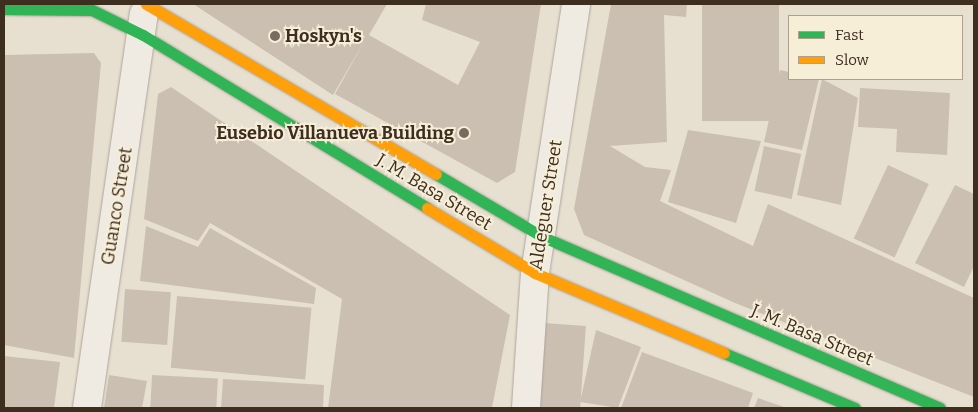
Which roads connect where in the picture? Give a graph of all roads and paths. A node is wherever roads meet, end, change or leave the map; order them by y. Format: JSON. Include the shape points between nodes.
{"nodes":[{"id":1,"x":145,"y":4,"type":"edge"},
{"id":2,"x":576,"y":4,"type":"edge"},
{"id":3,"x":4,"y":9,"type":"edge"},
{"id":4,"x":143,"y":35,"type":"junction"},
{"id":5,"x":543,"y":237,"type":"junction"},
{"id":6,"x":535,"y":272,"type":"junction"},
{"id":7,"x":86,"y":408,"type":"edge"},
{"id":8,"x":526,"y":408,"type":"edge"},
{"id":9,"x":855,"y":408,"type":"edge"},
{"id":10,"x":940,"y":408,"type":"edge"}],
"edges":[{"from":1,"to":4,"type":"street","name":"Guanco Street"},
{"from":1,"to":5,"type":"main road","name":"J. M. Basa Street"},
{"from":2,"to":5,"type":"street","name":"Aldeguer Street"},
{"from":3,"to":4,"type":"main road","name":"J. M. Basa Street","via":[[92,10]]},
{"from":4,"to":6,"type":"main road","name":"J. M. Basa Street"},
{"from":4,"to":7,"type":"street","name":"Guanco Street"},
{"from":5,"to":6,"type":"street","name":"Aldeguer Street"},
{"from":5,"to":10,"type":"main road","name":"J. M. Basa Street"},
{"from":6,"to":8,"type":"street","name":"Aldeguer Street"},
{"from":6,"to":9,"type":"main road","name":"J. M. Basa Street"}]}
